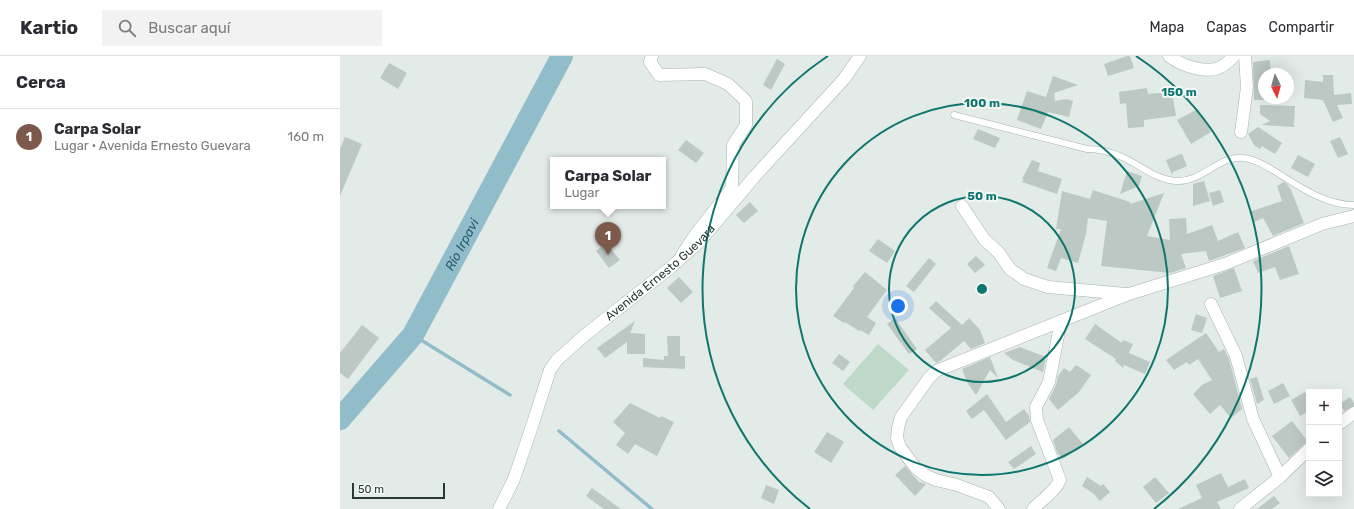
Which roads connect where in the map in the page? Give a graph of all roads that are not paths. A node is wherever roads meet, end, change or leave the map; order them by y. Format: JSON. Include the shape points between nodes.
{"nodes":[{"id":1,"x":652,"y":56,"type":"edge"},
{"id":2,"x":860,"y":56,"type":"edge"},
{"id":3,"x":1169,"y":56,"type":"edge"},
{"id":4,"x":1234,"y":56,"type":"edge"},
{"id":5,"x":1245,"y":56,"type":"edge"},
{"id":6,"x":954,"y":115,"type":"dead end"},
{"id":7,"x":1241,"y":132,"type":"dead end"},
{"id":8,"x":1354,"y":205,"type":"edge"},
{"id":9,"x":962,"y":206,"type":"dead end"},
{"id":10,"x":1354,"y":216,"type":"edge"},
{"id":11,"x":680,"y":259,"type":"junction"},
{"id":12,"x":1129,"y":294,"type":"junction"},
{"id":13,"x":1211,"y":304,"type":"dead end"},
{"id":14,"x":1061,"y":321,"type":"junction"},
{"id":15,"x":1354,"y":413,"type":"edge"},
{"id":16,"x":1342,"y":422,"type":"edge"},
{"id":17,"x":1306,"y":452,"type":"edge"},
{"id":18,"x":1280,"y":476,"type":"junction"},
{"id":19,"x":499,"y":509,"type":"edge"},
{"id":20,"x":999,"y":509,"type":"edge"},
{"id":21,"x":1033,"y":509,"type":"edge"},
{"id":22,"x":1240,"y":509,"type":"edge"}],
"edges":[{"from":1,"to":11,"type":"street","via":[[650,62],[659,75],[705,74],[728,84],[746,101],[746,125],[734,145],[732,188],[695,235]]},
{"from":2,"to":11,"type":"street","name":"Avenida Ernesto Guevara","via":[[844,79],[755,176],[700,241]]},
{"from":3,"to":4,"type":"street","via":[[1192,68],[1207,70],[1223,66]]},
{"from":5,"to":7,"type":"street","via":[[1248,87]]},
{"from":6,"to":8,"type":"lane","via":[[1087,149],[1099,149],[1122,157],[1155,176],[1175,181],[1193,179],[1230,159],[1243,158],[1260,162],[1316,196]]},
{"from":9,"to":12,"type":"street","via":[[1010,269],[1024,279],[1048,287]]},
{"from":10,"to":12,"type":"street","via":[[1322,224],[1225,264]]},
{"from":11,"to":19,"type":"street","name":"Avenida Ernesto Guevara","via":[[557,360],[550,370],[514,479]]},
{"from":12,"to":14,"type":"street"},
{"from":13,"to":18,"type":"street","via":[[1236,356],[1253,419]]},
{"from":14,"to":20,"type":"street","via":[[936,372],[901,417],[897,438],[900,447],[915,467],[925,476],[989,496]]},
{"from":14,"to":21,"type":"street","via":[[1049,382],[1036,407],[1037,420],[1060,480],[1057,488]]},
{"from":15,"to":16,"type":"street"},
{"from":17,"to":18,"type":"street"},
{"from":18,"to":22,"type":"street"}]}
